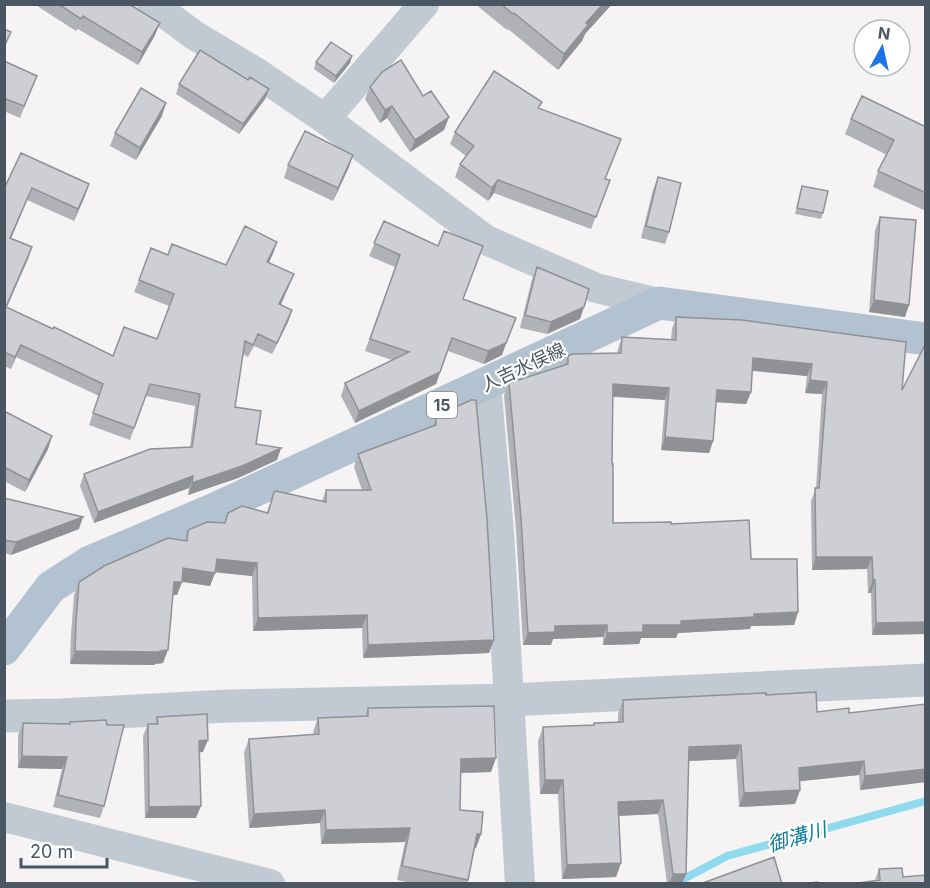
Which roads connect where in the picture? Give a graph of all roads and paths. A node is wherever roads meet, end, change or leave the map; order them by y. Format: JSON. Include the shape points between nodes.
{"nodes":[{"id":1,"x":152,"y":4,"type":"edge"},
{"id":2,"x":424,"y":4,"type":"edge"},
{"id":3,"x":325,"y":118,"type":"junction"},
{"id":4,"x":659,"y":303,"type":"junction"},
{"id":5,"x":926,"y":339,"type":"edge"},
{"id":6,"x":486,"y":384,"type":"junction"},
{"id":7,"x":4,"y":649,"type":"edge"},
{"id":8,"x":926,"y":680,"type":"edge"},
{"id":9,"x":508,"y":700,"type":"junction"},
{"id":10,"x":4,"y":716,"type":"edge"},
{"id":11,"x":4,"y":817,"type":"edge"},
{"id":12,"x":270,"y":884,"type":"edge"},
{"id":13,"x":520,"y":884,"type":"edge"}],
"edges":[{"from":1,"to":3,"type":"street"},
{"from":2,"to":3,"type":"street"},
{"from":3,"to":4,"type":"street","via":[[486,240],[596,288]]},
{"from":4,"to":5,"type":"main road"},
{"from":4,"to":6,"type":"main road","name":"人吉水俣線","number":"15"},
{"from":6,"to":7,"type":"main road","name":"人吉水俣線","number":"15","via":[[90,562],[51,587]]},
{"from":6,"to":9,"type":"street"},
{"from":8,"to":9,"type":"street"},
{"from":9,"to":10,"type":"street"},
{"from":9,"to":13,"type":"street"},
{"from":11,"to":12,"type":"street"}]}
